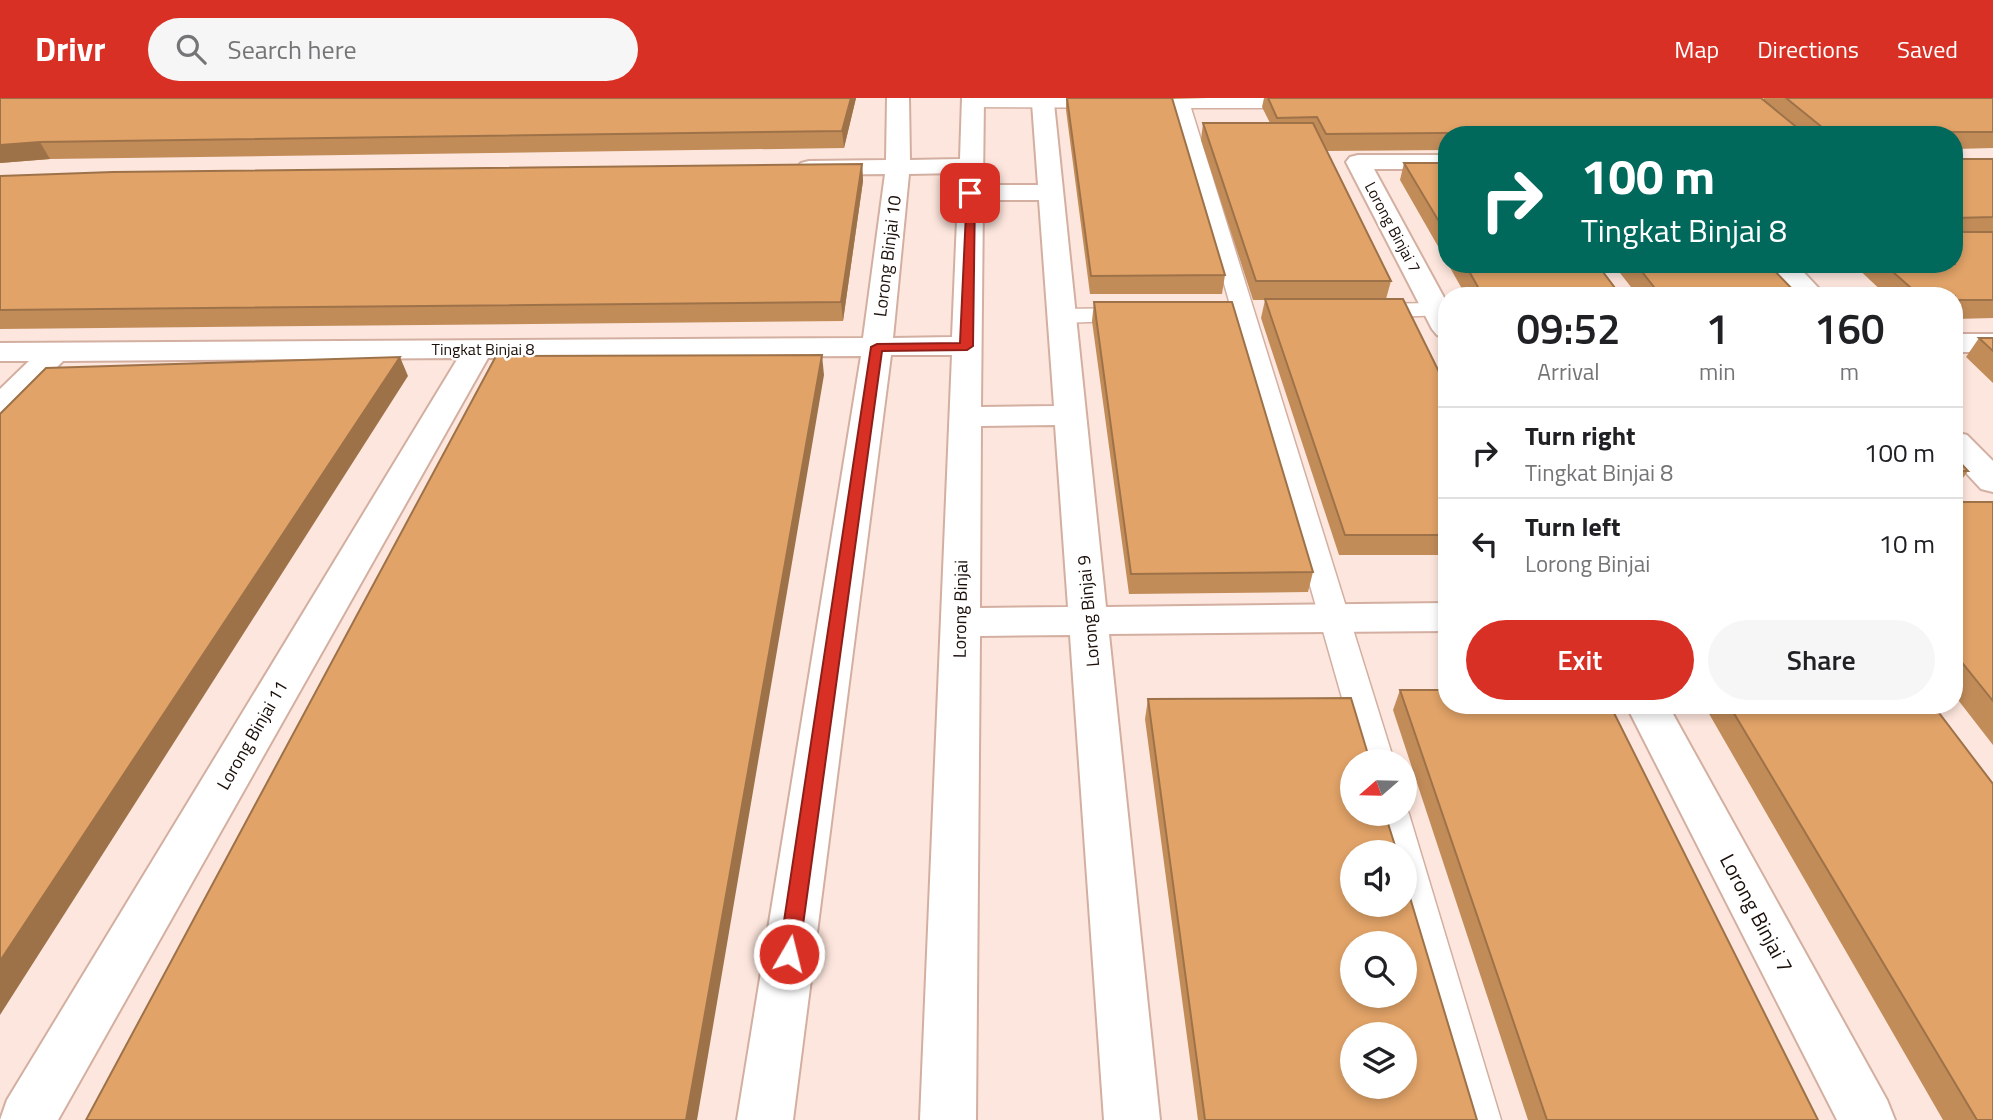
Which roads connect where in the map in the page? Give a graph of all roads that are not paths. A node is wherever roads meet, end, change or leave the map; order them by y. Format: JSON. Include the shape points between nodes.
{"nodes":[{"id":1,"x":898,"y":98,"type":"edge"},
{"id":2,"x":973,"y":101,"type":"edge"},
{"id":3,"x":1044,"y":103,"type":"junction"},
{"id":4,"x":1181,"y":103,"type":"junction"},
{"id":5,"x":1318,"y":103,"type":"edge"},
{"id":6,"x":1438,"y":162,"type":"edge"},
{"id":7,"x":898,"y":167,"type":"junction"},
{"id":8,"x":787,"y":168,"type":"edge"},
{"id":9,"x":971,"y":180,"type":"junction"},
{"id":10,"x":1051,"y":192,"type":"junction"},
{"id":11,"x":1790,"y":273,"type":"edge"},
{"id":12,"x":1803,"y":287,"type":"edge"},
{"id":13,"x":1340,"y":312,"type":"edge"},
{"id":14,"x":1438,"y":312,"type":"edge"},
{"id":15,"x":1243,"y":313,"type":"junction"},
{"id":16,"x":1271,"y":313,"type":"edge"},
{"id":17,"x":1215,"y":314,"type":"edge"},
{"id":18,"x":1160,"y":315,"type":"edge"},
{"id":19,"x":1063,"y":316,"type":"junction"},
{"id":20,"x":1438,"y":320,"type":"edge"},
{"id":21,"x":1963,"y":343,"type":"edge"},
{"id":22,"x":1993,"y":343,"type":"edge"},
{"id":23,"x":967,"y":346,"type":"junction"},
{"id":24,"x":877,"y":347,"type":"junction"},
{"id":25,"x":478,"y":349,"type":"junction"},
{"id":26,"x":56,"y":351,"type":"junction"},
{"id":27,"x":0,"y":352,"type":"edge"},
{"id":28,"x":0,"y":407,"type":"edge"},
{"id":29,"x":1071,"y":415,"type":"junction"},
{"id":30,"x":965,"y":417,"type":"junction"},
{"id":31,"x":1438,"y":617,"type":"edge"},
{"id":32,"x":1336,"y":618,"type":"junction"},
{"id":33,"x":1089,"y":620,"type":"junction"},
{"id":34,"x":960,"y":622,"type":"junction"},
{"id":35,"x":1652,"y":714,"type":"edge"},
{"id":36,"x":1374,"y":749,"type":"edge"},
{"id":37,"x":1417,"y":902,"type":"edge"},
{"id":38,"x":27,"y":1120,"type":"edge"},
{"id":39,"x":765,"y":1120,"type":"edge"},
{"id":40,"x":948,"y":1120,"type":"edge"},
{"id":41,"x":1132,"y":1120,"type":"edge"},
{"id":42,"x":1480,"y":1120,"type":"edge"},
{"id":43,"x":1867,"y":1120,"type":"edge"}],
"edges":[{"from":1,"to":7,"type":"street","name":"Lorong Binjai 10"},
{"from":2,"to":3,"type":"lane"},
{"from":2,"to":9,"type":"street","name":"Lorong Binjai"},
{"from":3,"to":4,"type":"lane"},
{"from":3,"to":10,"type":"street","name":"Lorong Binjai 9"},
{"from":4,"to":5,"type":"lane"},
{"from":4,"to":15,"type":"lane"},
{"from":6,"to":14,"type":"street","name":"Lorong Binjai 7","via":[[1358,162]]},
{"from":7,"to":8,"type":"street"},
{"from":7,"to":9,"type":"street"},
{"from":7,"to":24,"type":"street","name":"Lorong Binjai 10"},
{"from":9,"to":10,"type":"street"},
{"from":9,"to":23,"type":"street","name":"Lorong Binjai"},
{"from":10,"to":19,"type":"street","name":"Lorong Binjai 9"},
{"from":11,"to":12,"type":"street"},
{"from":13,"to":20,"type":"lane"},
{"from":15,"to":16,"type":"lane"},
{"from":15,"to":17,"type":"lane"},
{"from":15,"to":32,"type":"lane"},
{"from":18,"to":19,"type":"lane"},
{"from":19,"to":29,"type":"street","name":"Lorong Binjai 9"},
{"from":21,"to":22,"type":"street"},
{"from":23,"to":24,"type":"street","name":"Tingkat Binjai 8"},
{"from":23,"to":30,"type":"street","name":"Lorong Binjai"},
{"from":24,"to":25,"type":"street","name":"Tingkat Binjai 8"},
{"from":24,"to":39,"type":"street","name":"Lorong Binjai 10"},
{"from":25,"to":26,"type":"street","name":"Tingkat Binjai 8"},
{"from":25,"to":38,"type":"street","name":"Lorong Binjai 11"},
{"from":26,"to":27,"type":"street","name":"Tingkat Binjai 8"},
{"from":26,"to":28,"type":"street"},
{"from":29,"to":30,"type":"street"},
{"from":29,"to":33,"type":"street","name":"Lorong Binjai 9"},
{"from":30,"to":34,"type":"street","name":"Lorong Binjai"},
{"from":31,"to":32,"type":"street"},
{"from":32,"to":33,"type":"street"},
{"from":32,"to":36,"type":"lane"},
{"from":33,"to":34,"type":"street"},
{"from":33,"to":41,"type":"street","name":"Lorong Binjai 9"},
{"from":34,"to":40,"type":"street","name":"Lorong Binjai"},
{"from":35,"to":43,"type":"street","name":"Lorong Binjai 7"},
{"from":37,"to":42,"type":"lane"}]}
